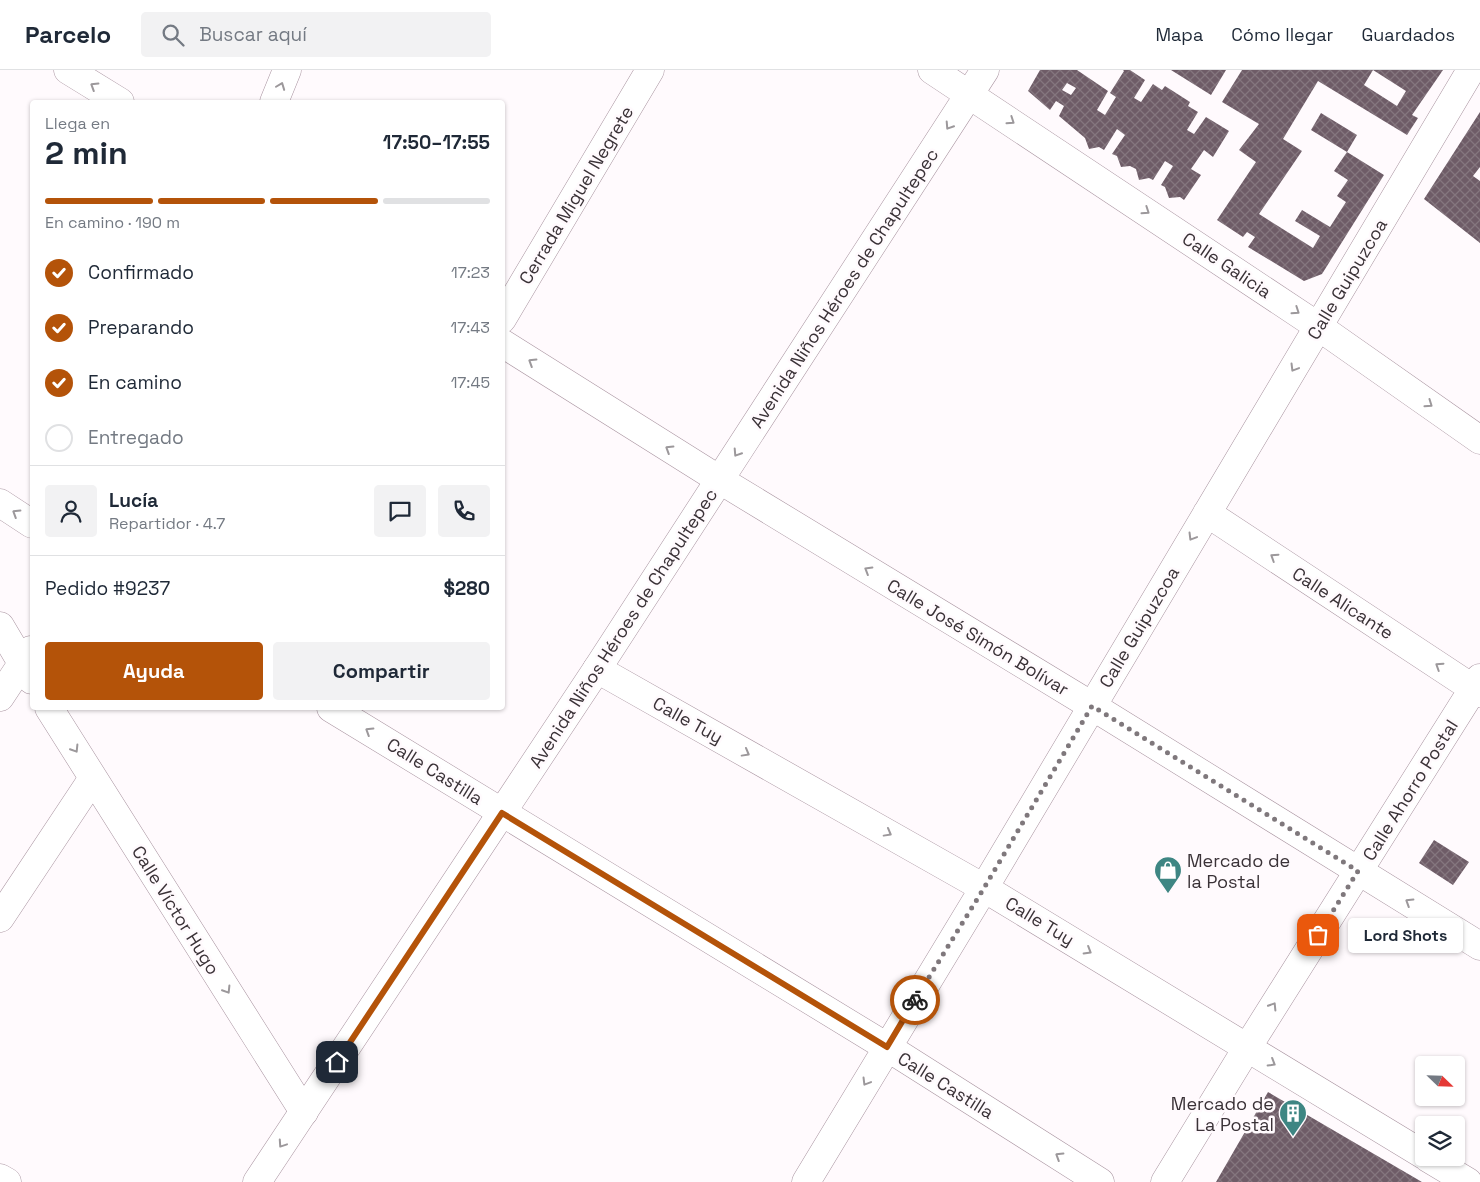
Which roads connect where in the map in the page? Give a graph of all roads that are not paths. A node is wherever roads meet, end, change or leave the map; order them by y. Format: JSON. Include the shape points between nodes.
{"nodes":[{"id":1,"x":68,"y":70,"type":"edge"},
{"id":2,"x":287,"y":70,"type":"edge"},
{"id":3,"x":650,"y":70,"type":"edge"},
{"id":4,"x":932,"y":70,"type":"edge"},
{"id":5,"x":985,"y":70,"type":"edge"},
{"id":6,"x":1471,"y":70,"type":"edge"},
{"id":7,"x":970,"y":94,"type":"junction"},
{"id":8,"x":117,"y":100,"type":"edge"},
{"id":9,"x":275,"y":100,"type":"edge"},
{"id":10,"x":505,"y":314,"type":"edge"},
{"id":11,"x":1319,"y":327,"type":"junction"},
{"id":12,"x":505,"y":345,"type":"edge"},
{"id":13,"x":1480,"y":440,"type":"edge"},
{"id":14,"x":720,"y":480,"type":"junction"},
{"id":15,"x":0,"y":503,"type":"edge"},
{"id":16,"x":1206,"y":513,"type":"junction"},
{"id":17,"x":30,"y":523,"type":"edge"},
{"id":18,"x":0,"y":626,"type":"edge"},
{"id":19,"x":29,"y":664,"type":"edge"},
{"id":20,"x":597,"y":669,"type":"junction"},
{"id":21,"x":1478,"y":686,"type":"edge"},
{"id":22,"x":0,"y":697,"type":"edge"},
{"id":23,"x":1092,"y":706,"type":"junction"},
{"id":24,"x":51,"y":710,"type":"edge"},
{"id":25,"x":334,"y":710,"type":"edge"},
{"id":26,"x":93,"y":778,"type":"junction"},
{"id":27,"x":502,"y":813,"type":"junction"},
{"id":28,"x":1358,"y":871,"type":"junction"},
{"id":29,"x":984,"y":888,"type":"junction"},
{"id":30,"x":0,"y":918,"type":"edge"},
{"id":31,"x":1480,"y":946,"type":"edge"},
{"id":32,"x":887,"y":1047,"type":"junction"},
{"id":33,"x":1247,"y":1048,"type":"junction"},
{"id":34,"x":304,"y":1112,"type":"junction"},
{"id":35,"x":1415,"y":1150,"type":"edge"},
{"id":36,"x":1441,"y":1166,"type":"edge"},
{"id":37,"x":0,"y":1178,"type":"edge"},
{"id":38,"x":7,"y":1182,"type":"edge"},
{"id":39,"x":257,"y":1182,"type":"edge"},
{"id":40,"x":806,"y":1182,"type":"edge"},
{"id":41,"x":1100,"y":1182,"type":"edge"},
{"id":42,"x":1165,"y":1182,"type":"edge"},
{"id":43,"x":1468,"y":1182,"type":"edge"}],
"edges":[{"from":8,"to":1,"type":"street","one_way":true},
{"from":9,"to":2,"type":"street","one_way":true},
{"from":3,"to":10,"type":"street","name":"Cerrada Miguel Negrete"},
{"from":4,"to":7,"type":"street","name":"Calle Galicia"},
{"from":5,"to":7,"type":"street","name":"Avenida Niños Héroes de Chapultepec"},
{"from":6,"to":11,"type":"street","name":"Calle Guipuzcoa"},
{"from":7,"to":11,"type":"street","name":"Calle Galicia","one_way":true},
{"from":7,"to":14,"type":"street","name":"Avenida Niños Héroes de Chapultepec","one_way":true},
{"from":11,"to":13,"type":"street","name":"Calle Galicia","one_way":true},
{"from":11,"to":16,"type":"street","name":"Calle Guipuzcoa","one_way":true},
{"from":14,"to":12,"type":"street","name":"Calle José Simón Bolívar","one_way":true},
{"from":14,"to":20,"type":"street","name":"Avenida Niños Héroes de Chapultepec"},
{"from":23,"to":14,"type":"street","name":"Calle José Simón Bolívar","one_way":true},
{"from":17,"to":15,"type":"street","one_way":true},
{"from":21,"to":16,"type":"street","name":"Calle Alicante","one_way":true},
{"from":16,"to":23,"type":"street","name":"Calle Guipuzcoa","one_way":true},
{"from":18,"to":19,"type":"street"},
{"from":19,"to":22,"type":"street"},
{"from":20,"to":27,"type":"street","name":"Avenida Niños Héroes de Chapultepec"},
{"from":20,"to":29,"type":"street","name":"Calle Tuy","one_way":true},
{"from":21,"to":28,"type":"street","name":"Calle Ahorro Postal"},
{"from":23,"to":28,"type":"street","name":"Calle José Simón Bolívar"},
{"from":23,"to":29,"type":"street","name":"Calle Guipuzcoa"},
{"from":24,"to":26,"type":"street","name":"Calle Víctor Hugo","one_way":true},
{"from":27,"to":25,"type":"street","name":"Calle Castilla","one_way":true},
{"from":26,"to":30,"type":"street"},
{"from":26,"to":34,"type":"street","name":"Calle Víctor Hugo","one_way":true},
{"from":27,"to":32,"type":"street","name":"Calle Castilla"},
{"from":27,"to":34,"type":"street","name":"Avenida Niños Héroes de Chapultepec"},
{"from":31,"to":28,"type":"street","name":"Calle José Simón Bolívar","one_way":true},
{"from":33,"to":28,"type":"street","name":"Calle Ahorro Postal","one_way":true},
{"from":29,"to":32,"type":"street","name":"Calle Guipuzcoa"},
{"from":29,"to":33,"type":"street","name":"Calle Tuy","one_way":true},
{"from":32,"to":40,"type":"street","name":"Calle Guipuzcoa","one_way":true},
{"from":41,"to":32,"type":"street","name":"Calle Castilla","one_way":true},
{"from":33,"to":35,"type":"street","name":"Calle Tuy","one_way":true},
{"from":33,"to":42,"type":"street","name":"Calle Ahorro Postal"},
{"from":34,"to":39,"type":"street","name":"Avenida Niños Héroes de Chapultepec","one_way":true},
{"from":36,"to":43,"type":"street"},
{"from":37,"to":38,"type":"street"}]}
